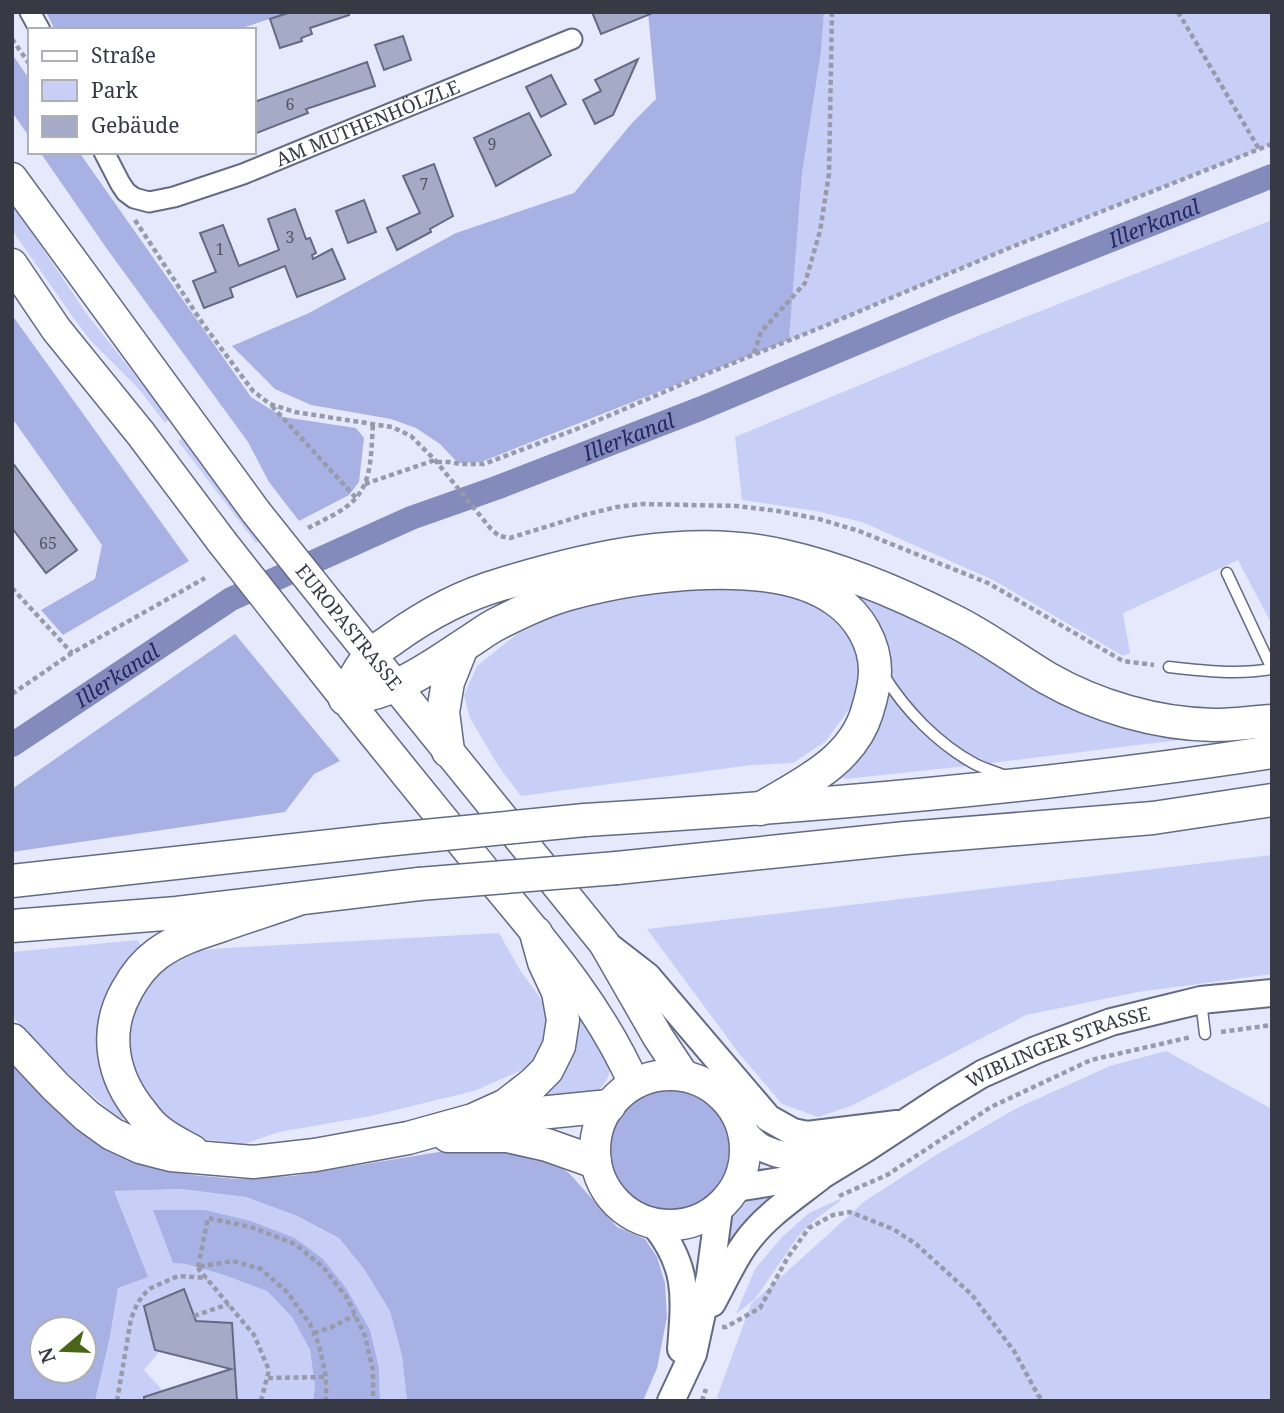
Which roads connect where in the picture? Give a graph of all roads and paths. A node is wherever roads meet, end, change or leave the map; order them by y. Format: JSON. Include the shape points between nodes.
{"nodes":[{"id":1,"x":30,"y":12,"type":"edge"},
{"id":2,"x":832,"y":12,"type":"edge"},
{"id":3,"x":1178,"y":12,"type":"edge"},
{"id":4,"x":39,"y":28,"type":"edge"},
{"id":5,"x":12,"y":39,"type":"edge"},
{"id":6,"x":572,"y":39,"type":"dead end"},
{"id":7,"x":28,"y":62,"type":"edge"},
{"id":8,"x":1272,"y":144,"type":"edge"},
{"id":9,"x":1259,"y":149,"type":"junction"},
{"id":10,"x":105,"y":154,"type":"edge"},
{"id":11,"x":12,"y":178,"type":"edge"},
{"id":12,"x":128,"y":209,"type":"dead end"},
{"id":13,"x":12,"y":264,"type":"edge"},
{"id":14,"x":754,"y":354,"type":"junction"},
{"id":15,"x":270,"y":404,"type":"junction"},
{"id":16,"x":373,"y":424,"type":"junction"},
{"id":17,"x":436,"y":461,"type":"junction"},
{"id":18,"x":365,"y":484,"type":"junction"},
{"id":19,"x":356,"y":498,"type":"junction"},
{"id":20,"x":584,"y":515,"type":"dead end"},
{"id":21,"x":308,"y":527,"type":"dead end"},
{"id":22,"x":1227,"y":573,"type":"dead end"},
{"id":23,"x":205,"y":578,"type":"dead end"},
{"id":24,"x":12,"y":587,"type":"edge"},
{"id":25,"x":462,"y":647,"type":"junction"},
{"id":26,"x":72,"y":653,"type":"junction"},
{"id":27,"x":371,"y":655,"type":"junction"},
{"id":28,"x":873,"y":658,"type":"junction"},
{"id":29,"x":1169,"y":667,"type":"dead end"},
{"id":30,"x":1272,"y":669,"type":"edge"},
{"id":31,"x":397,"y":687,"type":"junction"},
{"id":32,"x":12,"y":694,"type":"edge"},
{"id":33,"x":345,"y":699,"type":"junction"},
{"id":34,"x":1272,"y":721,"type":"edge"},
{"id":35,"x":449,"y":751,"type":"junction"},
{"id":36,"x":1272,"y":752,"type":"edge"},
{"id":37,"x":1026,"y":784,"type":"junction"},
{"id":38,"x":1272,"y":800,"type":"edge"},
{"id":39,"x":760,"y":809,"type":"junction"},
{"id":40,"x":12,"y":881,"type":"edge"},
{"id":41,"x":296,"y":900,"type":"junction"},
{"id":42,"x":12,"y":926,"type":"edge"},
{"id":43,"x":536,"y":933,"type":"junction"},
{"id":44,"x":604,"y":943,"type":"junction"},
{"id":45,"x":1272,"y":993,"type":"edge"},
{"id":46,"x":1201,"y":1000,"type":"junction"},
{"id":47,"x":1272,"y":1025,"type":"edge"},
{"id":48,"x":1205,"y":1034,"type":"junction"},
{"id":49,"x":12,"y":1040,"type":"edge"},
{"id":50,"x":684,"y":1076,"type":"junction"},
{"id":51,"x":634,"y":1084,"type":"junction"},
{"id":52,"x":609,"y":1106,"type":"junction"},
{"id":53,"x":473,"y":1120,"type":"junction"},
{"id":54,"x":906,"y":1122,"type":"junction"},
{"id":55,"x":744,"y":1132,"type":"junction"},
{"id":56,"x":408,"y":1138,"type":"junction"},
{"id":57,"x":865,"y":1149,"type":"junction"},
{"id":58,"x":208,"y":1158,"type":"junction"},
{"id":59,"x":596,"y":1162,"type":"junction"},
{"id":60,"x":828,"y":1186,"type":"junction"},
{"id":61,"x":727,"y":1198,"type":"junction"},
{"id":62,"x":655,"y":1225,"type":"junction"},
{"id":63,"x":197,"y":1267,"type":"junction"},
{"id":64,"x":207,"y":1278,"type":"junction"},
{"id":65,"x":229,"y":1304,"type":"junction"},
{"id":66,"x":355,"y":1315,"type":"junction"},
{"id":67,"x":194,"y":1316,"type":"dead end"},
{"id":68,"x":728,"y":1317,"type":"dead end"},
{"id":69,"x":700,"y":1326,"type":"junction"},
{"id":70,"x":726,"y":1327,"type":"junction"},
{"id":71,"x":314,"y":1333,"type":"junction"},
{"id":72,"x":326,"y":1377,"type":"junction"},
{"id":73,"x":267,"y":1378,"type":"junction"},
{"id":74,"x":706,"y":1388,"type":"dead end"},
{"id":75,"x":675,"y":1391,"type":"edge"},
{"id":76,"x":117,"y":1401,"type":"edge"},
{"id":77,"x":261,"y":1401,"type":"edge"},
{"id":78,"x":326,"y":1401,"type":"edge"},
{"id":79,"x":373,"y":1401,"type":"edge"},
{"id":80,"x":702,"y":1401,"type":"edge"},
{"id":81,"x":1044,"y":1401,"type":"edge"}],
"edges":[{"from":1,"to":4,"type":"street"},
{"from":2,"to":14,"type":"path","via":[[829,174],[820,231],[805,283],[761,332]]},
{"from":3,"to":9,"type":"path"},
{"from":5,"to":7,"type":"path"},
{"from":6,"to":10,"type":"street","name":"AM MUTHENHÖLZLE","via":[[243,174],[174,197],[149,202],[134,198]]},
{"from":8,"to":9,"type":"path"},
{"from":9,"to":14,"type":"path"},
{"from":11,"to":27,"type":"main road","name":"EUROPASTRASSE","bridge":true,"via":[[256,512]]},
{"from":12,"to":15,"type":"path","via":[[202,324],[253,391]]},
{"from":13,"to":33,"type":"main road","bridge":true,"via":[[56,329]]},
{"from":14,"to":17,"type":"path","via":[[484,464]]},
{"from":15,"to":16,"type":"path"},
{"from":15,"to":19,"type":"path"},
{"from":16,"to":17,"type":"path","via":[[411,436]]},
{"from":16,"to":18,"type":"path"},
{"from":17,"to":18,"type":"path"},
{"from":17,"to":20,"type":"path","via":[[499,536],[510,538]]},
{"from":18,"to":19,"type":"path"},
{"from":19,"to":21,"type":"path"},
{"from":22,"to":30,"type":"lane"},
{"from":23,"to":26,"type":"path"},
{"from":24,"to":26,"type":"path"},
{"from":25,"to":28,"type":"highway","via":[[501,622],[567,595],[663,576],[748,573],[782,577],[831,596],[863,628]]},
{"from":25,"to":31,"type":"highway"},
{"from":25,"to":35,"type":"highway","via":[[448,682],[443,712]]},
{"from":26,"to":32,"type":"path"},
{"from":27,"to":31,"type":"main road","name":"EUROPASTRASSE"},
{"from":27,"to":33,"type":"highway"},
{"from":27,"to":34,"type":"highway","via":[[419,622],[485,589],[601,557],[711,548],[782,555],[894,592],[955,621],[1049,679],[1124,711],[1168,721]]},
{"from":28,"to":37,"type":"lane","via":[[915,717],[944,743],[976,765]]},
{"from":28,"to":39,"type":"highway","via":[[872,694],[849,746],[827,769]]},
{"from":29,"to":30,"type":"lane","via":[[1238,673]]},
{"from":31,"to":33,"type":"highway"},
{"from":31,"to":35,"type":"main road","name":"EUROPASTRASSE"},
{"from":33,"to":43,"type":"main road"},
{"from":35,"to":44,"type":"main road","name":"EUROPASTRASSE"},
{"from":36,"to":37,"type":"highway"},
{"from":37,"to":39,"type":"highway"},
{"from":38,"to":41,"type":"highway","bridge":true,"via":[[1153,818],[419,884]]},
{"from":39,"to":40,"type":"highway","bridge":true,"via":[[585,820]]},
{"from":41,"to":42,"type":"highway"},
{"from":41,"to":58,"type":"highway","via":[[170,945],[133,979],[118,1008],[113,1052],[133,1103],[158,1131]]},
{"from":43,"to":51,"type":"main road","via":[[601,1022]]},
{"from":43,"to":53,"type":"highway","via":[[558,992],[563,1020],[559,1046],[547,1070],[533,1084],[506,1105]]},
{"from":44,"to":50,"type":"main road","name":"EUROPASTRASSE"},
{"from":44,"to":54,"type":"main road","via":[[647,976],[758,1108],[782,1127],[807,1135]]},
{"from":45,"to":46,"type":"main road","name":"WIBLINGER STRASSE"},
{"from":46,"to":48,"type":"lane"},
{"from":46,"to":54,"type":"main road","name":"WIBLINGER STRASSE","via":[[1111,1022],[1036,1050],[982,1074]]},
{"from":47,"to":48,"type":"path"},
{"from":48,"to":60,"type":"path","via":[[1091,1060],[991,1107],[887,1175]]},
{"from":49,"to":58,"type":"highway","via":[[56,1087],[112,1134],[171,1155]]},
{"from":50,"to":51,"type":"main road","via":[[650,1077]]},
{"from":50,"to":55,"type":"main road","via":[[705,1083],[722,1096]]},
{"from":51,"to":52,"type":"main road"},
{"from":52,"to":53,"type":"highway"},
{"from":52,"to":59,"type":"main road","via":[[595,1142]]},
{"from":53,"to":56,"type":"highway"},
{"from":54,"to":57,"type":"main road","name":"WIBLINGER STRASSE"},
{"from":55,"to":57,"type":"main road","name":"WIBLINGER STRASSE","via":[[763,1149],[784,1156]]},
{"from":55,"to":61,"type":"main road","via":[[743,1171]]},
{"from":56,"to":58,"type":"highway","via":[[266,1160]]},
{"from":56,"to":59,"type":"highway","via":[[507,1136]]},
{"from":57,"to":60,"type":"main road","name":"WIBLINGER STRASSE"},
{"from":59,"to":62,"type":"main road","via":[[600,1180],[622,1209]]},
{"from":60,"to":61,"type":"main road","name":"WIBLINGER STRASSE"},
{"from":60,"to":69,"type":"main road","via":[[777,1210],[760,1226],[745,1244]]},
{"from":61,"to":62,"type":"main road","via":[[699,1221]]},
{"from":61,"to":69,"type":"main road"},
{"from":62,"to":75,"type":"main road","via":[[675,1254],[685,1298]]},
{"from":63,"to":64,"type":"path"},
{"from":63,"to":66,"type":"path","via":[[208,1218],[251,1227],[295,1244],[314,1259],[347,1298]]},
{"from":63,"to":71,"type":"path","via":[[233,1261],[261,1269],[288,1293]]},
{"from":64,"to":65,"type":"path"},
{"from":64,"to":76,"type":"path","via":[[178,1276],[143,1295],[131,1319]]},
{"from":65,"to":67,"type":"path"},
{"from":65,"to":73,"type":"path","via":[[254,1335],[270,1370]]},
{"from":66,"to":71,"type":"path"},
{"from":66,"to":79,"type":"path","via":[[373,1371]]},
{"from":68,"to":70,"type":"path"},
{"from":69,"to":70,"type":"path"},
{"from":69,"to":75,"type":"main road","via":[[693,1354]]},
{"from":70,"to":81,"type":"path","via":[[760,1308],[809,1228],[850,1212],[916,1244],[972,1295]]},
{"from":71,"to":72,"type":"path"},
{"from":72,"to":73,"type":"path"},
{"from":72,"to":78,"type":"path"},
{"from":73,"to":77,"type":"path"},
{"from":74,"to":80,"type":"path"}]}
